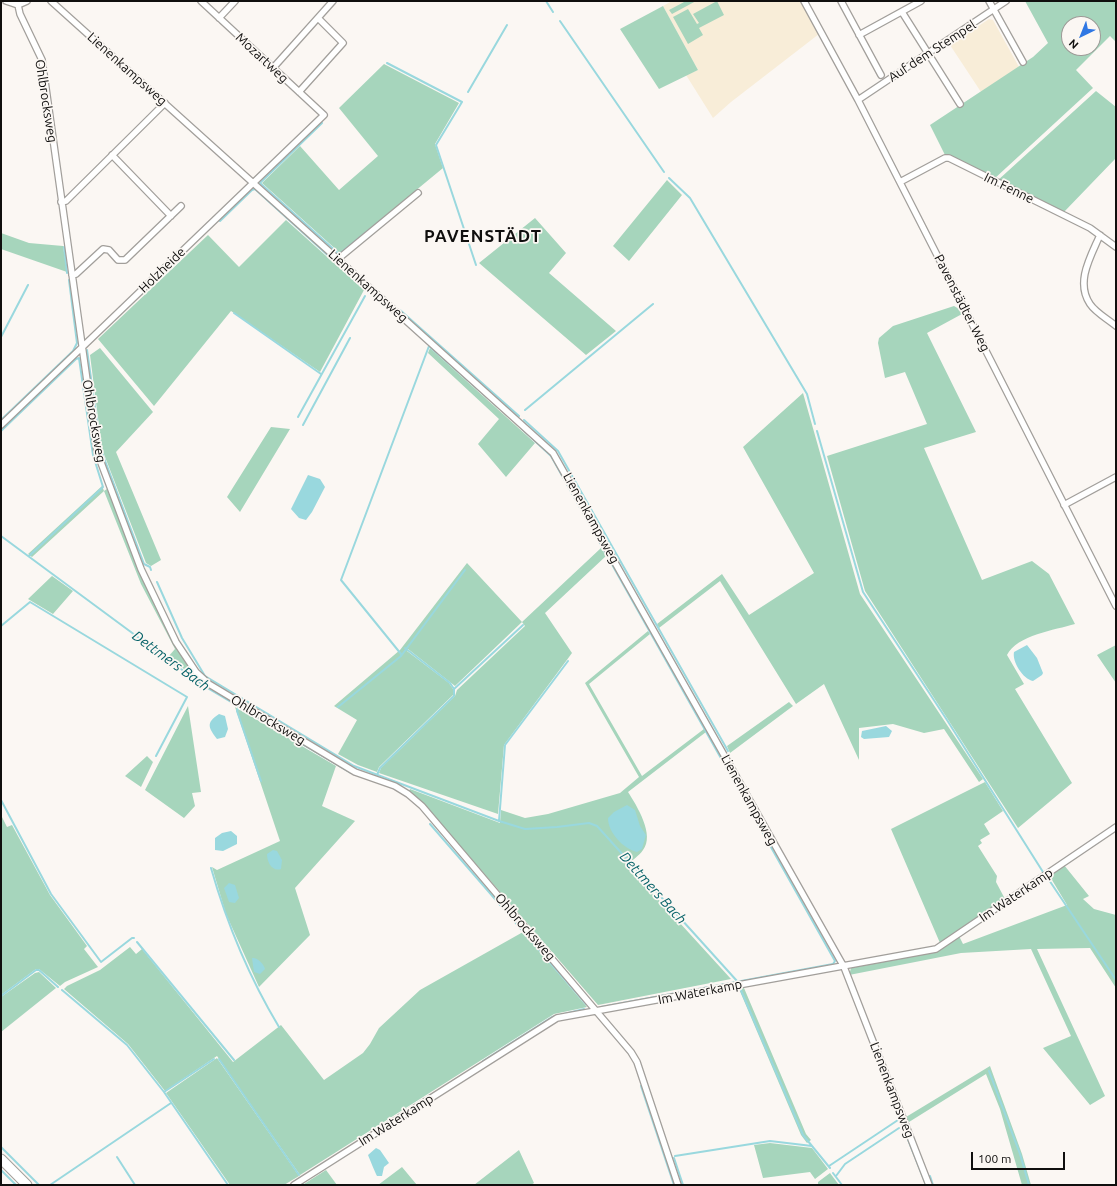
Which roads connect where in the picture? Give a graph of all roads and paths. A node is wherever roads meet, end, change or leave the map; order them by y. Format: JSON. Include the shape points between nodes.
{"nodes":[{"id":1,"x":6,"y":1,"type":"edge"},
{"id":2,"x":27,"y":1,"type":"edge"},
{"id":3,"x":51,"y":1,"type":"edge"},
{"id":4,"x":201,"y":1,"type":"edge"},
{"id":5,"x":235,"y":1,"type":"edge"},
{"id":6,"x":333,"y":1,"type":"edge"},
{"id":7,"x":804,"y":1,"type":"edge"},
{"id":8,"x":841,"y":1,"type":"edge"},
{"id":9,"x":921,"y":1,"type":"edge"},
{"id":10,"x":989,"y":1,"type":"edge"},
{"id":11,"x":1006,"y":1,"type":"edge"},
{"id":12,"x":18,"y":5,"type":"junction"},
{"id":13,"x":994,"y":10,"type":"junction"},
{"id":14,"x":902,"y":12,"type":"junction"},
{"id":15,"x":219,"y":18,"type":"junction"},
{"id":16,"x":318,"y":18,"type":"junction"},
{"id":17,"x":859,"y":35,"type":"junction"},
{"id":18,"x":927,"y":54,"type":"junction"},
{"id":19,"x":1023,"y":62,"type":"dead end"},
{"id":20,"x":273,"y":68,"type":"junction"},
{"id":21,"x":881,"y":75,"type":"dead end"},
{"id":22,"x":299,"y":92,"type":"junction"},
{"id":23,"x":858,"y":100,"type":"junction"},
{"id":24,"x":165,"y":103,"type":"junction"},
{"id":25,"x":960,"y":104,"type":"dead end"},
{"id":26,"x":324,"y":115,"type":"joint"},
{"id":27,"x":112,"y":155,"type":"junction"},
{"id":28,"x":900,"y":182,"type":"junction"},
{"id":29,"x":254,"y":183,"type":"junction"},
{"id":30,"x":418,"y":193,"type":"dead end"},
{"id":31,"x":61,"y":202,"type":"junction"},
{"id":32,"x":181,"y":206,"type":"dead end"},
{"id":33,"x":170,"y":216,"type":"junction"},
{"id":34,"x":1100,"y":234,"type":"junction"},
{"id":35,"x":1116,"y":247,"type":"edge"},
{"id":36,"x":338,"y":259,"type":"junction"},
{"id":37,"x":72,"y":275,"type":"junction"},
{"id":38,"x":1116,"y":326,"type":"edge"},
{"id":39,"x":82,"y":347,"type":"junction"},
{"id":40,"x":1,"y":425,"type":"edge"},
{"id":41,"x":1116,"y":477,"type":"edge"},
{"id":42,"x":1064,"y":505,"type":"junction"},
{"id":43,"x":1116,"y":606,"type":"edge"},
{"id":44,"x":1116,"y":826,"type":"edge"},
{"id":45,"x":844,"y":967,"type":"junction"},
{"id":46,"x":597,"y":1010,"type":"junction"},
{"id":47,"x":1,"y":1159,"type":"edge"},
{"id":48,"x":27,"y":1185,"type":"edge"},
{"id":49,"x":294,"y":1185,"type":"edge"},
{"id":50,"x":678,"y":1185,"type":"edge"},
{"id":51,"x":929,"y":1185,"type":"edge"}],
"edges":[{"from":1,"to":12,"type":"street"},
{"from":2,"to":12,"type":"street"},
{"from":3,"to":24,"type":"street","name":"Lienenkampsweg"},
{"from":4,"to":15,"type":"street","name":"Mozartweg"},
{"from":5,"to":15,"type":"street"},
{"from":6,"to":16,"type":"street"},
{"from":7,"to":23,"type":"street","name":"Pavenstädter Weg"},
{"from":8,"to":17,"type":"street"},
{"from":9,"to":14,"type":"street"},
{"from":10,"to":13,"type":"street"},
{"from":11,"to":13,"type":"street","name":"Auf dem Stempel"},
{"from":12,"to":31,"type":"street","name":"Ohlbrocksweg","via":[[42,60]]},
{"from":13,"to":18,"type":"street","name":"Auf dem Stempel"},
{"from":13,"to":19,"type":"street"},
{"from":14,"to":17,"type":"street"},
{"from":14,"to":18,"type":"street"},
{"from":15,"to":20,"type":"street","name":"Mozartweg"},
{"from":16,"to":20,"type":"street"},
{"from":16,"to":22,"type":"street","via":[[343,43]]},
{"from":17,"to":21,"type":"street"},
{"from":18,"to":23,"type":"street","name":"Auf dem Stempel"},
{"from":18,"to":25,"type":"street"},
{"from":20,"to":22,"type":"street","name":"Mozartweg"},
{"from":22,"to":26,"type":"street","name":"Mozartweg"},
{"from":23,"to":28,"type":"street","name":"Pavenstädter Weg"},
{"from":24,"to":27,"type":"street"},
{"from":24,"to":29,"type":"street","name":"Lienenkampsweg"},
{"from":26,"to":29,"type":"street","name":"Holzheide"},
{"from":27,"to":31,"type":"street","via":[[66,201]]},
{"from":27,"to":33,"type":"street"},
{"from":28,"to":34,"type":"street","name":"Im Fenne","via":[[949,158]]},
{"from":28,"to":42,"type":"street","name":"Pavenstädter Weg"},
{"from":29,"to":36,"type":"street","name":"Lienenkampsweg"},
{"from":29,"to":39,"type":"street","name":"Holzheide"},
{"from":30,"to":36,"type":"street"},
{"from":31,"to":37,"type":"street","name":"Ohlbrocksweg"},
{"from":32,"to":33,"type":"street"},
{"from":33,"to":37,"type":"street","via":[[125,260],[118,260],[109,250],[103,249]]},
{"from":34,"to":35,"type":"street","name":"Im Fenne"},
{"from":34,"to":38,"type":"street","via":[[1083,273],[1086,297],[1091,306]]},
{"from":36,"to":45,"type":"street","name":"Lienenkampsweg","via":[[559,461]]},
{"from":37,"to":39,"type":"street","name":"Ohlbrocksweg"},
{"from":39,"to":40,"type":"street","name":"Holzheide"},
{"from":39,"to":46,"type":"street","name":"Ohlbrocksweg","via":[[97,452],[102,469],[141,568],[176,642],[196,672],[209,684],[355,772],[395,786],[408,794],[422,806]]},
{"from":41,"to":42,"type":"street"},
{"from":42,"to":43,"type":"street","name":"Pavenstädter Weg"},
{"from":44,"to":45,"type":"street","name":"Im Waterkamp","via":[[936,949]]},
{"from":45,"to":46,"type":"street","name":"Im Waterkamp"},
{"from":45,"to":51,"type":"street","name":"Lienenkampsweg"},
{"from":46,"to":49,"type":"street","name":"Im Waterkamp","via":[[557,1018]]},
{"from":46,"to":50,"type":"street","name":"Ohlbrocksweg","via":[[637,1062]]},
{"from":47,"to":48,"type":"main road"}]}
